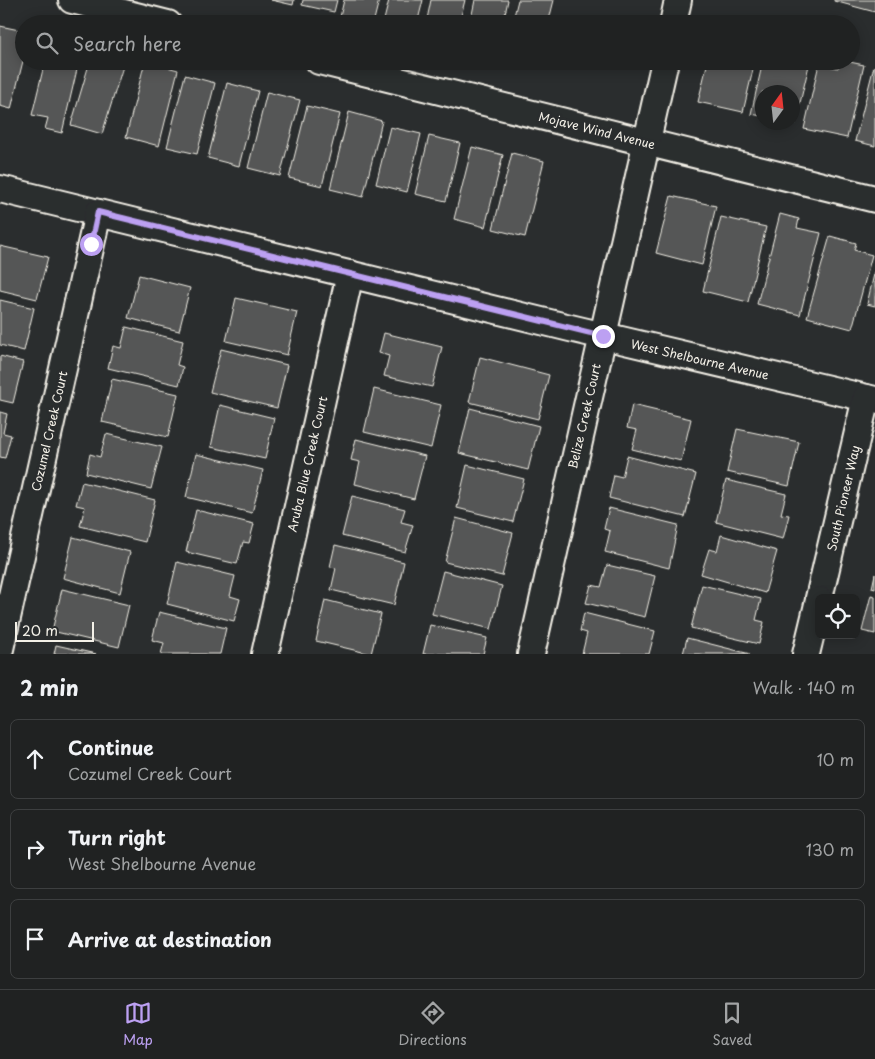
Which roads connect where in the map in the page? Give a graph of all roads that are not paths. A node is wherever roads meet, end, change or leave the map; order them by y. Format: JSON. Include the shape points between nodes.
{"nodes":[{"id":1,"x":72,"y":0,"type":"edge"},
{"id":2,"x":678,"y":0,"type":"edge"},
{"id":3,"x":132,"y":15,"type":"edge"},
{"id":4,"x":675,"y":15,"type":"edge"},
{"id":5,"x":355,"y":70,"type":"edge"},
{"id":6,"x":662,"y":70,"type":"edge"},
{"id":7,"x":646,"y":142,"type":"junction"},
{"id":8,"x":0,"y":189,"type":"edge"},
{"id":9,"x":875,"y":199,"type":"edge"},
{"id":10,"x":98,"y":212,"type":"junction"},
{"id":11,"x":350,"y":274,"type":"junction"},
{"id":12,"x":603,"y":336,"type":"junction"},
{"id":13,"x":871,"y":399,"type":"edge"},
{"id":14,"x":820,"y":594,"type":"edge"},
{"id":15,"x":815,"y":616,"type":"edge"},
{"id":16,"x":0,"y":649,"type":"edge"},
{"id":17,"x":265,"y":654,"type":"edge"},
{"id":18,"x":531,"y":654,"type":"edge"},
{"id":19,"x":806,"y":654,"type":"edge"}],
"edges":[{"from":1,"to":3,"type":"street"},
{"from":2,"to":4,"type":"street"},
{"from":5,"to":7,"type":"street","name":"Mojave Wind Avenue"},
{"from":6,"to":7,"type":"street","name":"Belize Creek Court"},
{"from":7,"to":9,"type":"street","name":"Mojave Wind Avenue"},
{"from":7,"to":12,"type":"street","name":"Belize Creek Court"},
{"from":8,"to":10,"type":"street","name":"West Shelbourne Avenue"},
{"from":10,"to":11,"type":"street","name":"West Shelbourne Avenue"},
{"from":10,"to":16,"type":"street","name":"Cozumel Creek Court"},
{"from":11,"to":12,"type":"street","name":"West Shelbourne Avenue"},
{"from":11,"to":17,"type":"street","name":"Aruba Blue Creek Court"},
{"from":12,"to":13,"type":"street","name":"West Shelbourne Avenue"},
{"from":12,"to":18,"type":"street","name":"Belize Creek Court"},
{"from":13,"to":14,"type":"street","name":"South Pioneer Way"},
{"from":15,"to":19,"type":"street","name":"South Pioneer Way"}]}
